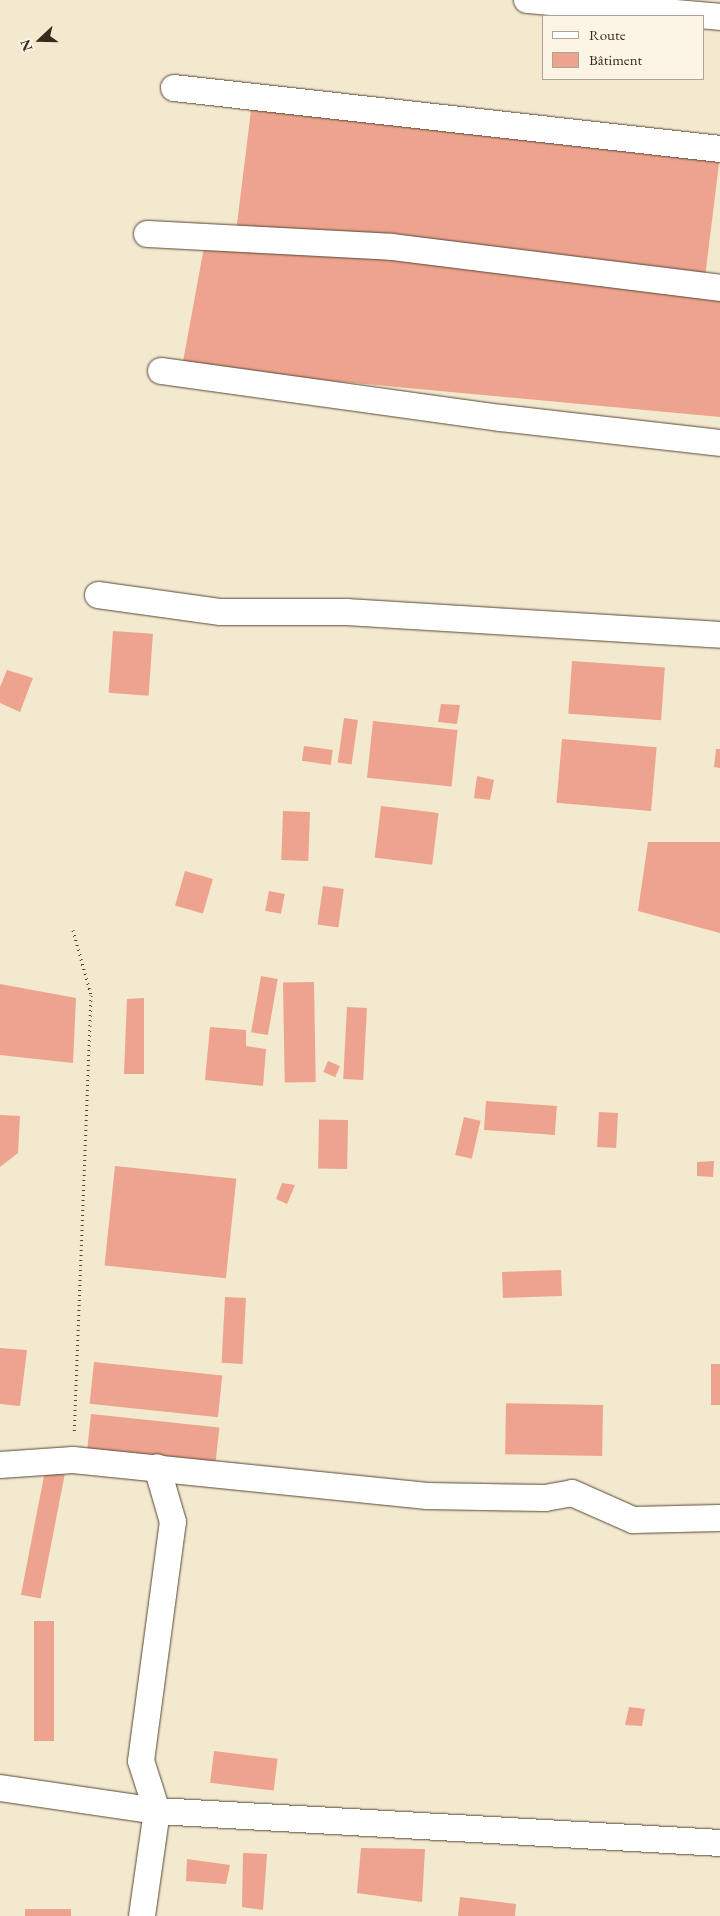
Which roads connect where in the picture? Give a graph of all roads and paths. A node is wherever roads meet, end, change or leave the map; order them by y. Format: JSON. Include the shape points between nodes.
{"nodes":[{"id":1,"x":527,"y":0,"type":"edge"},
{"id":2,"x":697,"y":15,"type":"edge"},
{"id":3,"x":705,"y":16,"type":"edge"},
{"id":4,"x":720,"y":17,"type":"edge"},
{"id":5,"x":174,"y":88,"type":"dead end"},
{"id":6,"x":720,"y":149,"type":"edge"},
{"id":7,"x":147,"y":234,"type":"dead end"},
{"id":8,"x":720,"y":288,"type":"edge"},
{"id":9,"x":161,"y":371,"type":"dead end"},
{"id":10,"x":720,"y":443,"type":"edge"},
{"id":11,"x":98,"y":595,"type":"dead end"},
{"id":12,"x":720,"y":635,"type":"edge"},
{"id":13,"x":73,"y":930,"type":"dead end"},
{"id":14,"x":73,"y":1460,"type":"junction"},
{"id":15,"x":0,"y":1465,"type":"edge"},
{"id":16,"x":157,"y":1468,"type":"junction"},
{"id":17,"x":720,"y":1518,"type":"edge"},
{"id":18,"x":0,"y":1788,"type":"edge"},
{"id":19,"x":157,"y":1811,"type":"junction"},
{"id":20,"x":720,"y":1843,"type":"edge"},
{"id":21,"x":142,"y":1916,"type":"edge"}],
"edges":[{"from":1,"to":2,"type":"street"},
{"from":3,"to":4,"type":"street"},
{"from":5,"to":6,"type":"street"},
{"from":7,"to":8,"type":"street","via":[[392,247]]},
{"from":9,"to":10,"type":"street","via":[[501,418]]},
{"from":11,"to":12,"type":"street","via":[[220,612],[347,612]]},
{"from":13,"to":14,"type":"path","via":[[90,995]]},
{"from":14,"to":15,"type":"street"},
{"from":14,"to":16,"type":"street"},
{"from":16,"to":17,"type":"street","via":[[427,1496],[545,1498],[572,1493],[633,1520]]},
{"from":16,"to":19,"type":"street","via":[[173,1522],[141,1761]]},
{"from":18,"to":19,"type":"street"},
{"from":19,"to":20,"type":"street"},
{"from":19,"to":21,"type":"street"}]}
